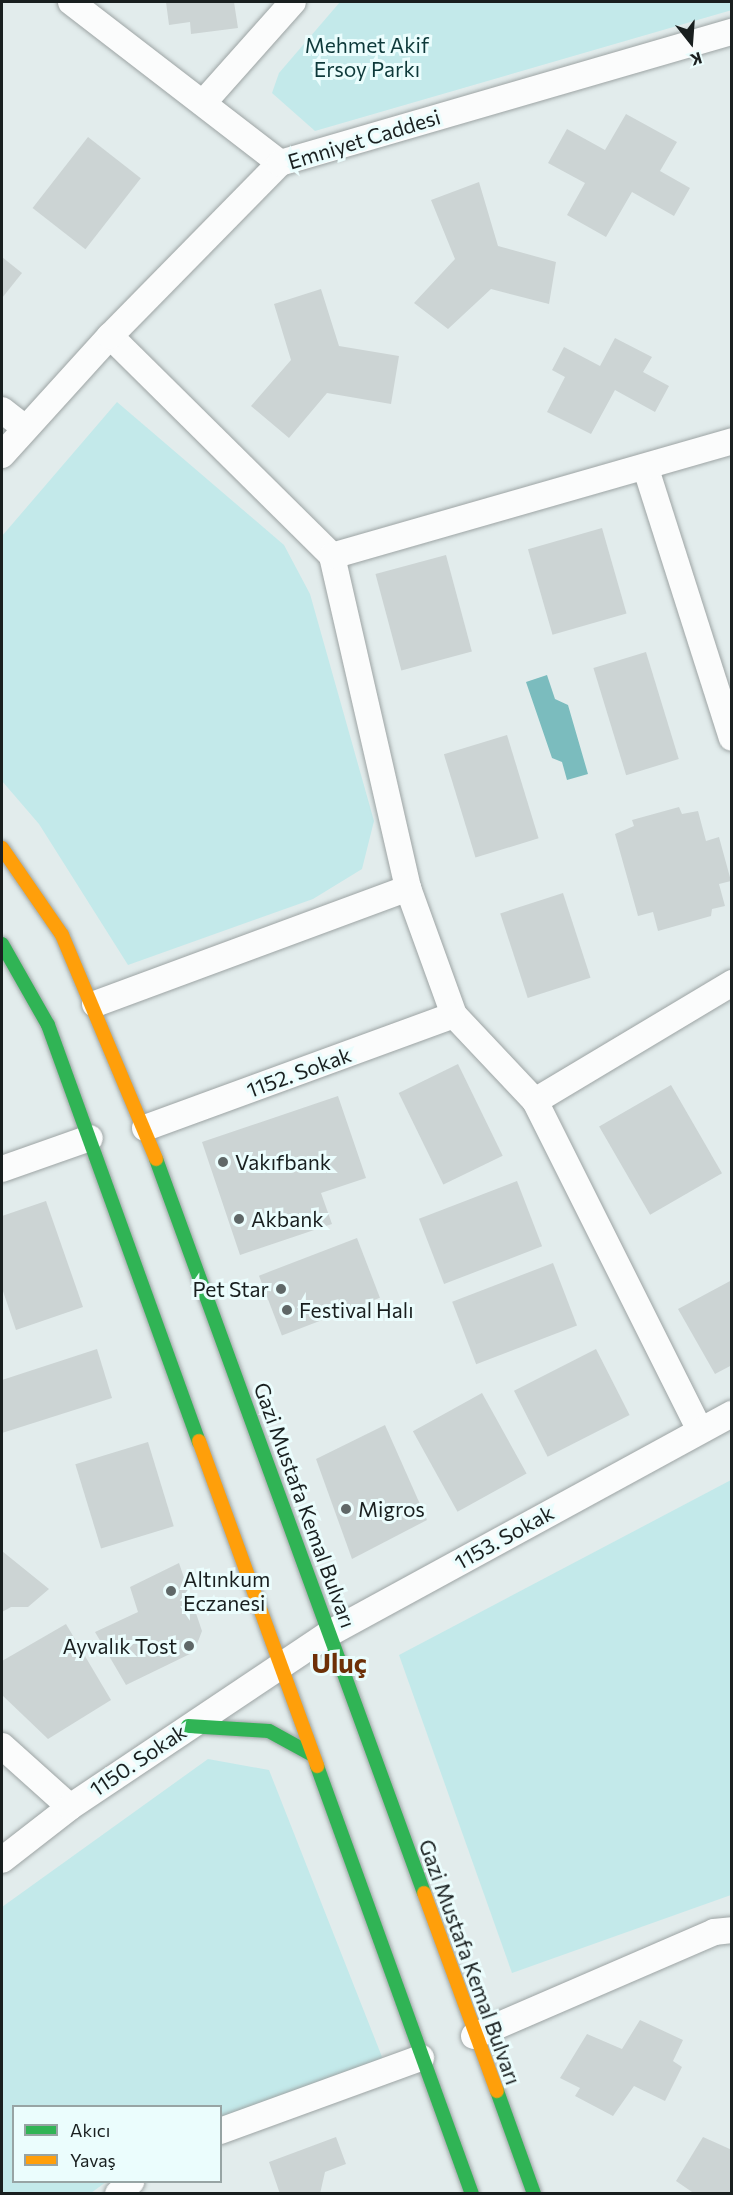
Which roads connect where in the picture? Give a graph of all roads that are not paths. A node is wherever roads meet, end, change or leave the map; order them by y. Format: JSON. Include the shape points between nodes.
{"nodes":[{"id":1,"x":71,"y":2,"type":"edge"},
{"id":2,"x":293,"y":2,"type":"edge"},
{"id":3,"x":732,"y":32,"type":"edge"},
{"id":4,"x":203,"y":103,"type":"junction"},
{"id":5,"x":280,"y":163,"type":"junction"},
{"id":6,"x":110,"y":336,"type":"junction"},
{"id":7,"x":2,"y":410,"type":"edge"},
{"id":8,"x":24,"y":427,"type":"junction"},
{"id":9,"x":732,"y":441,"type":"edge"},
{"id":10,"x":2,"y":455,"type":"edge"},
{"id":11,"x":646,"y":469,"type":"junction"},
{"id":12,"x":332,"y":556,"type":"junction"},
{"id":13,"x":732,"y":738,"type":"edge"},
{"id":14,"x":2,"y":848,"type":"edge"},
{"id":15,"x":408,"y":888,"type":"junction"},
{"id":16,"x":2,"y":944,"type":"edge"},
{"id":17,"x":732,"y":983,"type":"edge"},
{"id":18,"x":95,"y":1004,"type":"junction"},
{"id":19,"x":454,"y":1015,"type":"junction"},
{"id":20,"x":534,"y":1101,"type":"junction"},
{"id":21,"x":145,"y":1128,"type":"junction"},
{"id":22,"x":90,"y":1138,"type":"junction"},
{"id":23,"x":2,"y":1169,"type":"edge"},
{"id":24,"x":732,"y":1414,"type":"edge"},
{"id":25,"x":700,"y":1430,"type":"junction"},
{"id":26,"x":330,"y":1634,"type":"junction"},
{"id":27,"x":279,"y":1665,"type":"junction"},
{"id":28,"x":188,"y":1726,"type":"junction"},
{"id":29,"x":2,"y":1746,"type":"edge"},
{"id":30,"x":311,"y":1754,"type":"junction"},
{"id":31,"x":70,"y":1807,"type":"junction"},
{"id":32,"x":2,"y":1860,"type":"edge"},
{"id":33,"x":732,"y":1930,"type":"edge"},
{"id":34,"x":474,"y":2036,"type":"junction"},
{"id":35,"x":421,"y":2058,"type":"junction"},
{"id":36,"x":222,"y":2130,"type":"edge"},
{"id":37,"x":472,"y":2193,"type":"edge"},
{"id":38,"x":534,"y":2193,"type":"edge"}],
"edges":[{"from":1,"to":4,"type":"street"},
{"from":2,"to":4,"type":"street"},
{"from":3,"to":5,"type":"street","name":"Emniyet Caddesi"},
{"from":4,"to":5,"type":"street"},
{"from":5,"to":6,"type":"street","name":"Emniyet Caddesi"},
{"from":6,"to":8,"type":"street","name":"Emniyet Caddesi"},
{"from":6,"to":12,"type":"street"},
{"from":7,"to":8,"type":"street"},
{"from":8,"to":10,"type":"street","name":"Emniyet Caddesi"},
{"from":9,"to":11,"type":"street"},
{"from":11,"to":12,"type":"street"},
{"from":11,"to":13,"type":"street"},
{"from":12,"to":15,"type":"street"},
{"from":14,"to":18,"type":"main road","name":"Gazi Mustafa Kemal Bulvarı","via":[[62,935]]},
{"from":15,"to":18,"type":"street"},
{"from":15,"to":19,"type":"street"},
{"from":16,"to":22,"type":"main road","via":[[48,1025]]},
{"from":17,"to":20,"type":"street"},
{"from":18,"to":21,"type":"main road","name":"Gazi Mustafa Kemal Bulvarı"},
{"from":19,"to":20,"type":"street"},
{"from":19,"to":21,"type":"street","name":"1152. Sokak"},
{"from":20,"to":25,"type":"street"},
{"from":21,"to":26,"type":"main road","name":"Gazi Mustafa Kemal Bulvarı"},
{"from":22,"to":23,"type":"street"},
{"from":22,"to":27,"type":"main road"},
{"from":24,"to":25,"type":"street","name":"1153. Sokak"},
{"from":25,"to":26,"type":"street","name":"1153. Sokak"},
{"from":26,"to":27,"type":"street","name":"1153. Sokak"},
{"from":26,"to":34,"type":"main road","name":"Gazi Mustafa Kemal Bulvarı"},
{"from":27,"to":28,"type":"street","name":"1150. Sokak"},
{"from":27,"to":30,"type":"main road"},
{"from":28,"to":30,"type":"main road","via":[[244,1726],[269,1731],[290,1738]]},
{"from":28,"to":31,"type":"street","name":"1150. Sokak"},
{"from":29,"to":31,"type":"street"},
{"from":30,"to":35,"type":"main road"},
{"from":31,"to":32,"type":"street","name":"1150. Sokak"},
{"from":33,"to":34,"type":"street","via":[[714,1932]]},
{"from":34,"to":38,"type":"main road","name":"Gazi Mustafa Kemal Bulvarı"},
{"from":35,"to":36,"type":"street"},
{"from":35,"to":37,"type":"main road"}]}
